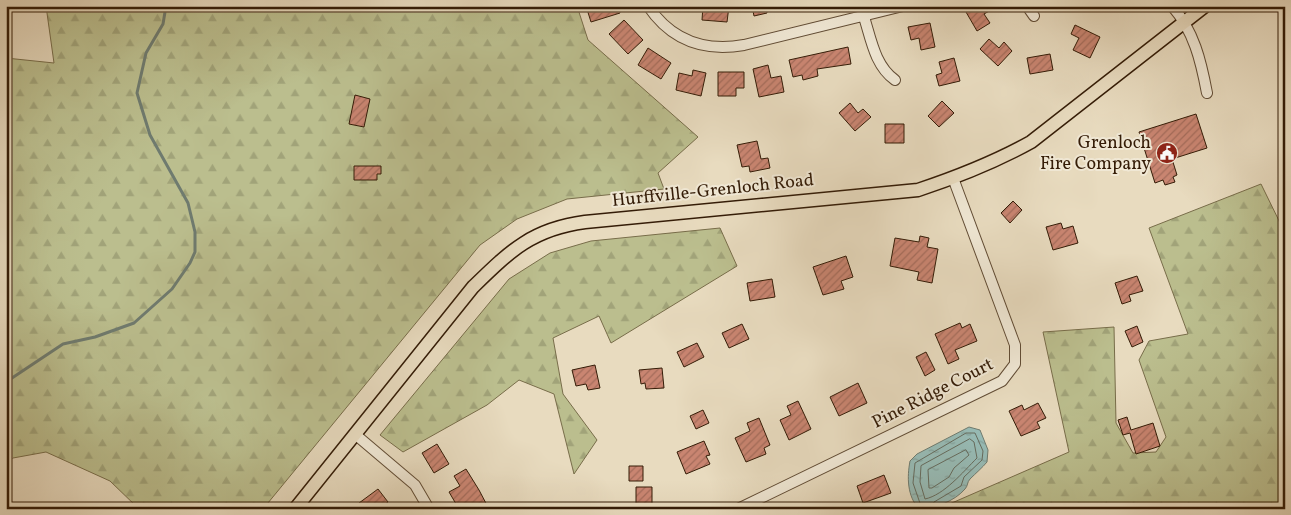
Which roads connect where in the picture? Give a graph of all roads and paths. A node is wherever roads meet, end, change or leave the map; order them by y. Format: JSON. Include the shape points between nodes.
{"nodes":[{"id":1,"x":648,"y":6,"type":"edge"},
{"id":2,"x":903,"y":6,"type":"edge"},
{"id":3,"x":1028,"y":6,"type":"edge"},
{"id":4,"x":1172,"y":6,"type":"edge"},
{"id":5,"x":1205,"y":6,"type":"edge"},
{"id":6,"x":1034,"y":16,"type":"dead end"},
{"id":7,"x":864,"y":17,"type":"junction"},
{"id":8,"x":1186,"y":22,"type":"junction"},
{"id":9,"x":895,"y":80,"type":"dead end"},
{"id":10,"x":1206,"y":93,"type":"dead end"},
{"id":11,"x":953,"y":178,"type":"junction"},
{"id":12,"x":356,"y":435,"type":"junction"},
{"id":13,"x":295,"y":509,"type":"edge"},
{"id":14,"x":429,"y":509,"type":"edge"},
{"id":15,"x":738,"y":509,"type":"edge"}],
"edges":[{"from":1,"to":7,"type":"street","via":[[654,16],[676,34],[710,48],[744,45]]},
{"from":2,"to":7,"type":"street"},
{"from":3,"to":6,"type":"street"},
{"from":4,"to":8,"type":"street"},
{"from":5,"to":8,"type":"main road","name":"Hurffville-Grenloch Road"},
{"from":7,"to":9,"type":"street","via":[[876,56]]},
{"from":8,"to":10,"type":"street","via":[[1200,60]]},
{"from":8,"to":11,"type":"main road","name":"Hurffville-Grenloch Road","via":[[1031,142]]},
{"from":11,"to":12,"type":"main road","name":"Hurffville-Grenloch Road","via":[[918,190],[585,222],[536,234],[496,264],[473,287]]},
{"from":11,"to":15,"type":"street","name":"Pine Ridge Court","via":[[1015,345],[1015,364],[1002,381]]},
{"from":12,"to":13,"type":"main road","name":"Hurffville-Grenloch Road"},
{"from":12,"to":14,"type":"street","via":[[415,485]]}]}
